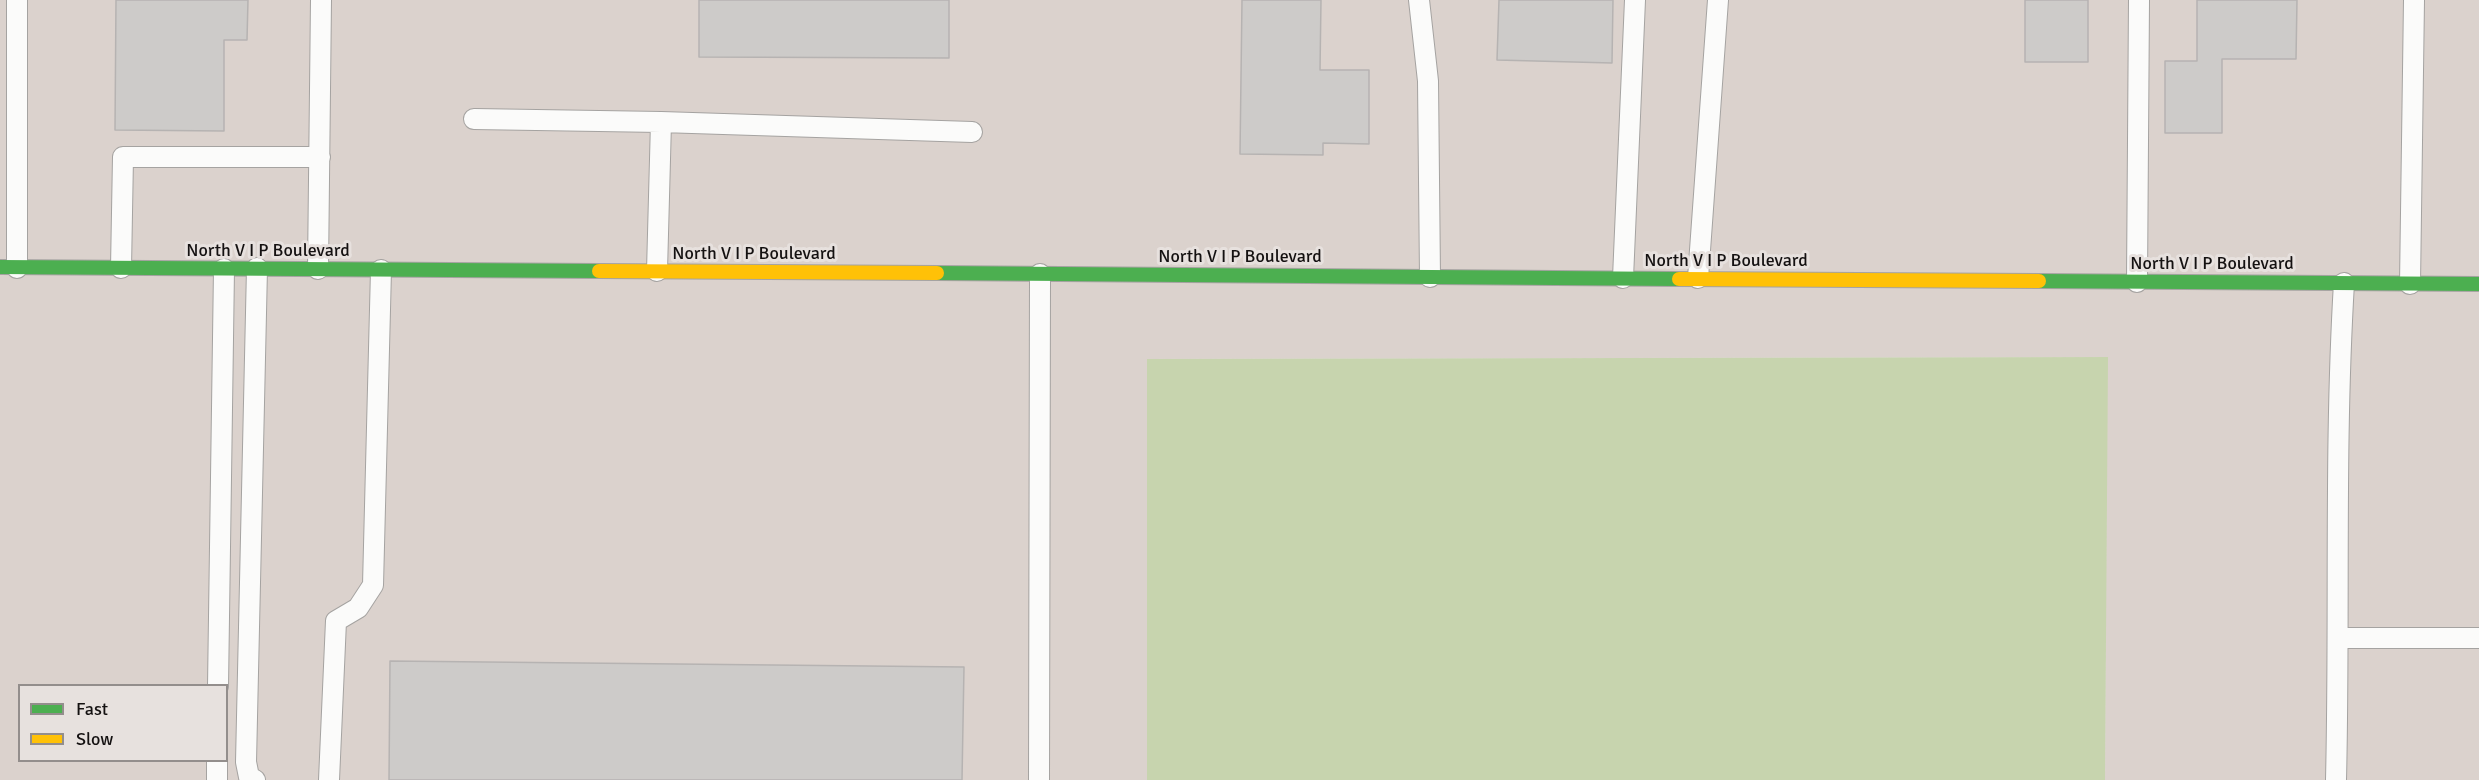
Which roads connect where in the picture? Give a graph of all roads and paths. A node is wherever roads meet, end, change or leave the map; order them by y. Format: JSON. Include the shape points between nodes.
{"nodes":[{"id":1,"x":16,"y":0,"type":"edge"},
{"id":2,"x":321,"y":0,"type":"edge"},
{"id":3,"x":1419,"y":0,"type":"edge"},
{"id":4,"x":1635,"y":0,"type":"edge"},
{"id":5,"x":1718,"y":0,"type":"edge"},
{"id":6,"x":2139,"y":0,"type":"edge"},
{"id":7,"x":2414,"y":0,"type":"edge"},
{"id":8,"x":474,"y":118,"type":"dead end"},
{"id":9,"x":661,"y":122,"type":"junction"},
{"id":10,"x":972,"y":132,"type":"dead end"},
{"id":11,"x":8,"y":156,"type":"edge"},
{"id":12,"x":320,"y":157,"type":"junction"},
{"id":13,"x":8,"y":268,"type":"edge"},
{"id":14,"x":121,"y":268,"type":"junction"},
{"id":15,"x":257,"y":268,"type":"junction"},
{"id":16,"x":224,"y":269,"type":"junction"},
{"id":17,"x":318,"y":269,"type":"junction"},
{"id":18,"x":381,"y":270,"type":"junction"},
{"id":19,"x":657,"y":271,"type":"junction"},
{"id":20,"x":1040,"y":274,"type":"junction"},
{"id":21,"x":1430,"y":277,"type":"junction"},
{"id":22,"x":1623,"y":278,"type":"junction"},
{"id":23,"x":1698,"y":278,"type":"junction"},
{"id":24,"x":2137,"y":282,"type":"junction"},
{"id":25,"x":2344,"y":283,"type":"junction"},
{"id":26,"x":2410,"y":284,"type":"junction"},
{"id":27,"x":2479,"y":284,"type":"edge"},
{"id":28,"x":2339,"y":638,"type":"junction"},
{"id":29,"x":2479,"y":638,"type":"edge"},
{"id":30,"x":218,"y":684,"type":"edge"},
{"id":31,"x":217,"y":762,"type":"edge"},
{"id":32,"x":217,"y":780,"type":"edge"},
{"id":33,"x":255,"y":780,"type":"edge"},
{"id":34,"x":329,"y":780,"type":"edge"},
{"id":35,"x":1039,"y":780,"type":"edge"},
{"id":36,"x":2336,"y":780,"type":"edge"}],
"edges":[{"from":1,"to":11,"type":"lane"},
{"from":2,"to":12,"type":"lane"},
{"from":3,"to":21,"type":"lane","via":[[1428,81]]},
{"from":4,"to":22,"type":"lane"},
{"from":5,"to":23,"type":"lane"},
{"from":6,"to":24,"type":"lane"},
{"from":7,"to":26,"type":"lane"},
{"from":8,"to":9,"type":"lane"},
{"from":9,"to":10,"type":"lane"},
{"from":9,"to":19,"type":"lane"},
{"from":11,"to":13,"type":"lane"},
{"from":12,"to":14,"type":"lane","via":[[123,157]]},
{"from":12,"to":17,"type":"lane"},
{"from":13,"to":14,"type":"street","name":"North V I P Boulevard"},
{"from":14,"to":16,"type":"street","name":"North V I P Boulevard"},
{"from":15,"to":16,"type":"street","name":"North V I P Boulevard"},
{"from":15,"to":17,"type":"street","name":"North V I P Boulevard"},
{"from":15,"to":33,"type":"lane","via":[[246,762],[249,777]]},
{"from":16,"to":30,"type":"lane"},
{"from":17,"to":18,"type":"street","name":"North V I P Boulevard"},
{"from":18,"to":19,"type":"street","name":"North V I P Boulevard"},
{"from":18,"to":34,"type":"lane","via":[[372,585],[358,608],[336,621]]},
{"from":19,"to":20,"type":"street","name":"North V I P Boulevard"},
{"from":20,"to":21,"type":"street","name":"North V I P Boulevard"},
{"from":20,"to":35,"type":"lane"},
{"from":21,"to":22,"type":"street","name":"North V I P Boulevard"},
{"from":22,"to":23,"type":"street","name":"North V I P Boulevard"},
{"from":23,"to":24,"type":"street","name":"North V I P Boulevard"},
{"from":24,"to":25,"type":"street","name":"North V I P Boulevard"},
{"from":25,"to":26,"type":"street","name":"North V I P Boulevard"},
{"from":25,"to":28,"type":"lane","via":[[2338,383]]},
{"from":26,"to":27,"type":"street","name":"North V I P Boulevard"},
{"from":28,"to":29,"type":"lane"},
{"from":28,"to":36,"type":"lane"},
{"from":31,"to":32,"type":"lane"}]}
